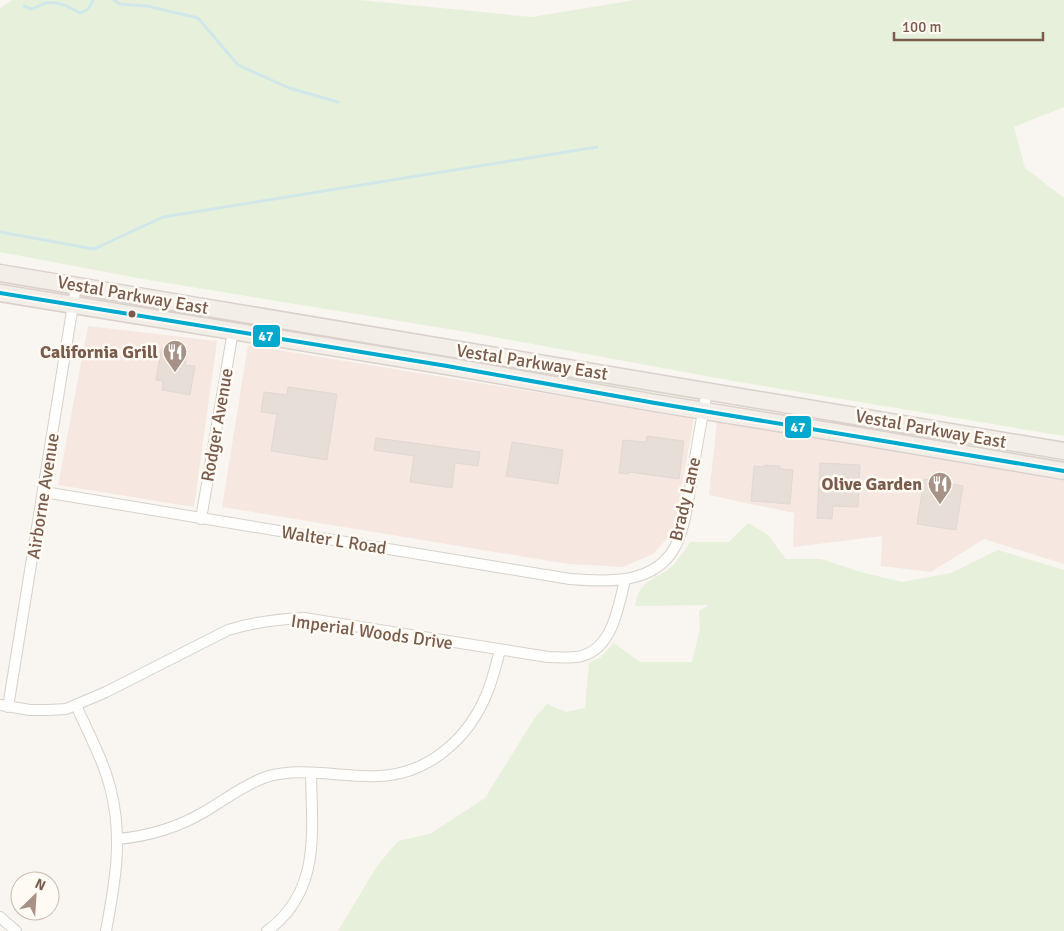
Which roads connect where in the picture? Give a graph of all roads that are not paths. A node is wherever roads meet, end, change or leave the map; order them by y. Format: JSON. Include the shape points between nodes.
{"nodes":[{"id":1,"x":0,"y":273,"type":"edge"},
{"id":2,"x":76,"y":286,"type":"junction"},
{"id":3,"x":0,"y":293,"type":"edge"},
{"id":4,"x":73,"y":306,"type":"junction"},
{"id":5,"x":233,"y":331,"type":"junction"},
{"id":6,"x":707,"y":391,"type":"junction"},
{"id":7,"x":703,"y":411,"type":"junction"},
{"id":8,"x":1064,"y":451,"type":"edge"},
{"id":9,"x":1064,"y":470,"type":"edge"},
{"id":10,"x":44,"y":492,"type":"junction"},
{"id":11,"x":201,"y":519,"type":"junction"},
{"id":12,"x":625,"y":580,"type":"junction"},
{"id":13,"x":500,"y":650,"type":"junction"},
{"id":14,"x":76,"y":705,"type":"junction"},
{"id":15,"x":4,"y":706,"type":"edge"},
{"id":16,"x":311,"y":774,"type":"junction"},
{"id":17,"x":118,"y":839,"type":"junction"},
{"id":18,"x":0,"y":917,"type":"edge"},
{"id":19,"x":16,"y":931,"type":"edge"},
{"id":20,"x":106,"y":931,"type":"edge"},
{"id":21,"x":267,"y":931,"type":"edge"}],
"edges":[{"from":1,"to":2,"type":"main road","name":"Vestal Parkway East"},
{"from":2,"to":4,"type":"street","name":"Airborne Avenue"},
{"from":2,"to":6,"type":"main road","name":"Vestal Parkway East"},
{"from":3,"to":4,"type":"main road","name":"Vestal Parkway East"},
{"from":4,"to":5,"type":"main road","name":"Vestal Parkway East"},
{"from":4,"to":10,"type":"street","name":"Airborne Avenue"},
{"from":5,"to":7,"type":"main road","name":"Vestal Parkway East"},
{"from":5,"to":11,"type":"street","name":"Rodger Avenue"},
{"from":6,"to":7,"type":"street","name":"Brady Lane"},
{"from":6,"to":8,"type":"main road","name":"Vestal Parkway East"},
{"from":7,"to":9,"type":"main road","name":"Vestal Parkway East"},
{"from":7,"to":12,"type":"street","name":"Brady Lane","via":[[687,506],[677,544],[664,563],[647,574]]},
{"from":10,"to":11,"type":"street","name":"Walter L Road"},
{"from":10,"to":15,"type":"street","name":"Airborne Avenue"},
{"from":11,"to":12,"type":"street","name":"Walter L Road","via":[[570,579]]},
{"from":12,"to":13,"type":"street","name":"Imperial Woods Drive","via":[[608,635],[587,654],[548,657]]},
{"from":13,"to":14,"type":"street","name":"Imperial Woods Drive","via":[[304,618],[272,620],[228,630]]},
{"from":13,"to":16,"type":"street","via":[[480,708],[464,733],[433,761],[419,768],[380,776]]},
{"from":14,"to":15,"type":"street","name":"Imperial Woods Drive","via":[[49,710]]},
{"from":14,"to":17,"type":"street","via":[[106,776]]},
{"from":16,"to":17,"type":"street","via":[[266,778],[244,786],[189,820],[153,834]]},
{"from":16,"to":21,"type":"street","via":[[312,831],[307,875],[290,910]]},
{"from":17,"to":20,"type":"street","via":[[118,863]]},
{"from":18,"to":19,"type":"street"}]}
